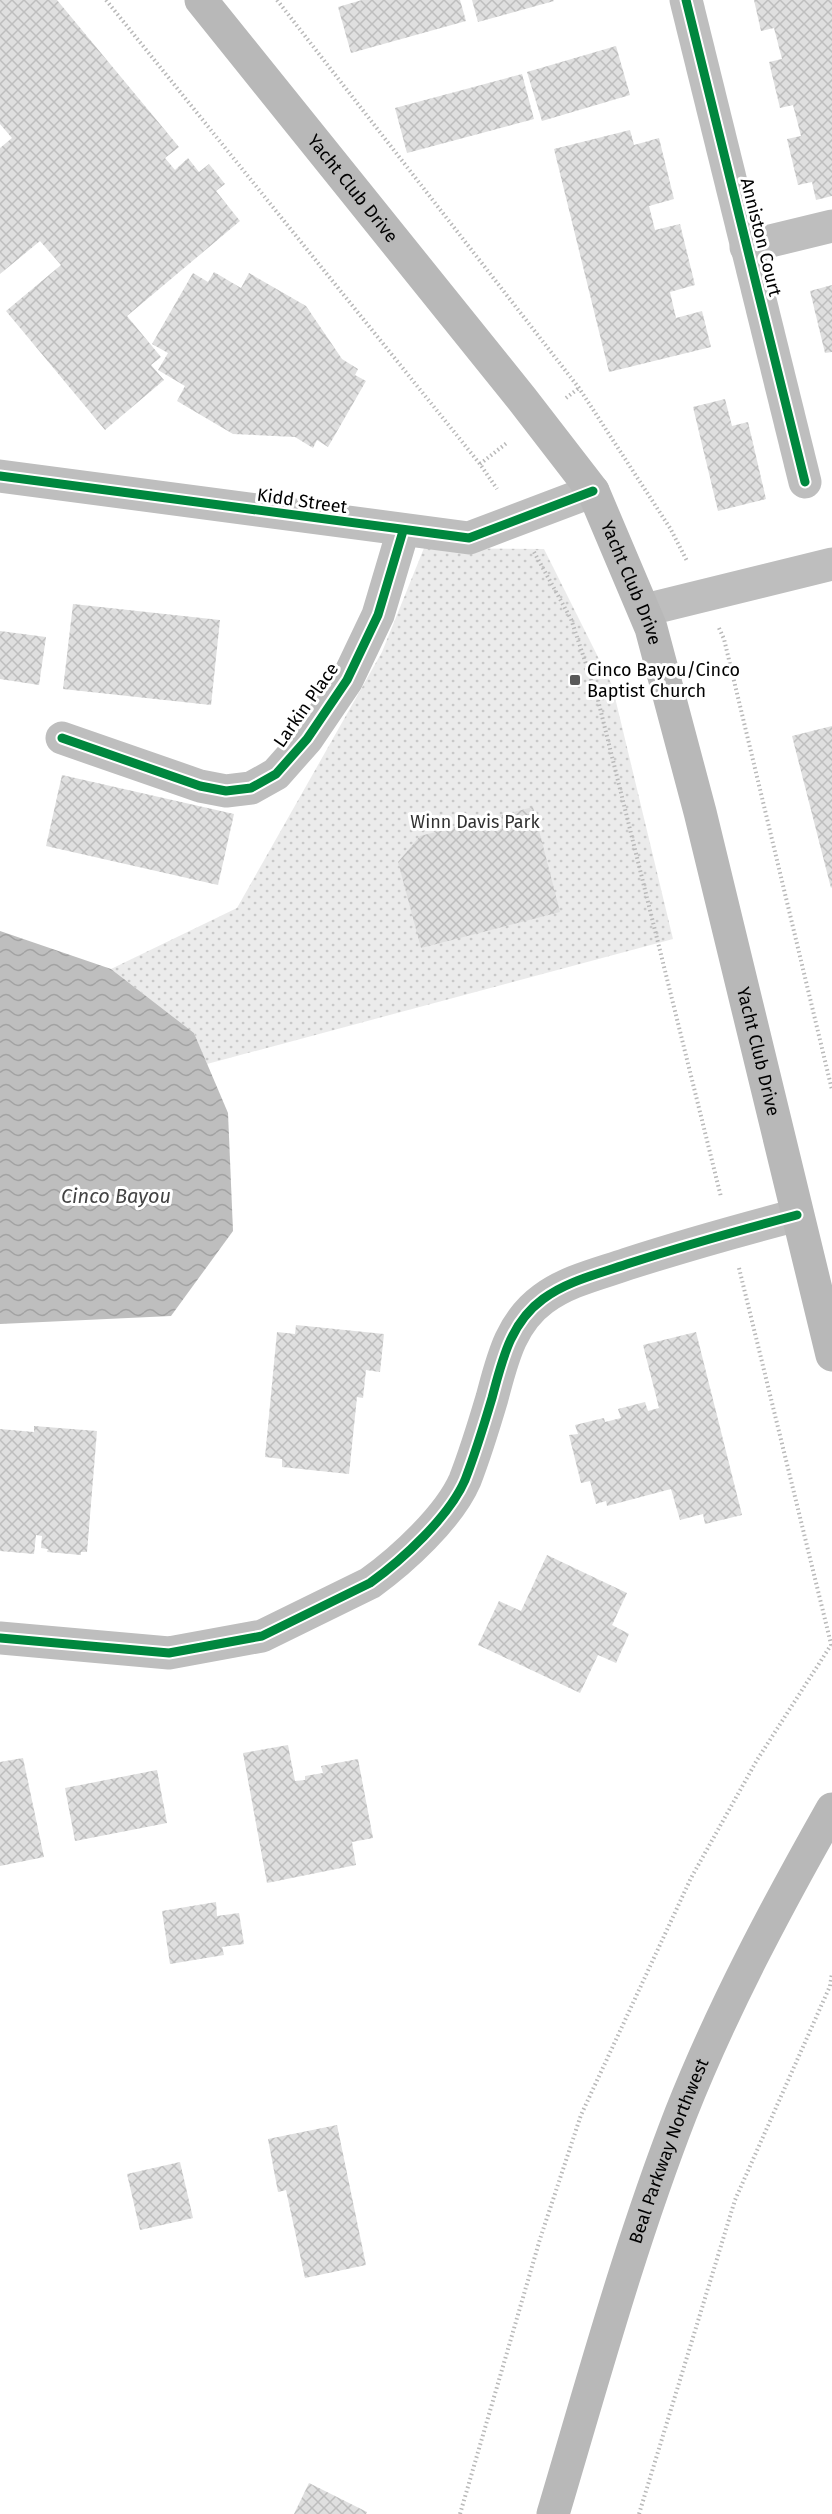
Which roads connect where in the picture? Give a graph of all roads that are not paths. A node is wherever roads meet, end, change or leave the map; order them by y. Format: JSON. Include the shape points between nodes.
{"nodes":[{"id":1,"x":201,"y":0,"type":"edge"},
{"id":2,"x":686,"y":0,"type":"edge"},
{"id":3,"x":832,"y":226,"type":"edge"},
{"id":4,"x":746,"y":247,"type":"junction"},
{"id":5,"x":0,"y":476,"type":"edge"},
{"id":6,"x":805,"y":482,"type":"dead end"},
{"id":7,"x":593,"y":491,"type":"junction"},
{"id":8,"x":403,"y":531,"type":"junction"},
{"id":9,"x":832,"y":564,"type":"edge"},
{"id":10,"x":645,"y":610,"type":"junction"},
{"id":11,"x":62,"y":738,"type":"dead end"},
{"id":12,"x":797,"y":1215,"type":"junction"},
{"id":13,"x":832,"y":1355,"type":"edge"},
{"id":14,"x":0,"y":1638,"type":"edge"},
{"id":15,"x":832,"y":1809,"type":"edge"},
{"id":16,"x":553,"y":2514,"type":"edge"}],
"edges":[{"from":1,"to":7,"type":"main road","name":"Yacht Club Drive"},
{"from":2,"to":4,"type":"street","name":"Anniston Court"},
{"from":3,"to":4,"type":"street","name":"Anniston Court"},
{"from":4,"to":6,"type":"street","name":"Anniston Court"},
{"from":5,"to":8,"type":"street","name":"Kidd Street"},
{"from":7,"to":8,"type":"street","name":"Kidd Street","via":[[470,538]]},
{"from":7,"to":10,"type":"main road","name":"Yacht Club Drive"},
{"from":8,"to":11,"type":"street","name":"Larkin Place","via":[[378,615],[347,680],[307,739],[276,774],[251,788],[226,791],[200,786]]},
{"from":9,"to":10,"type":"street"},
{"from":10,"to":12,"type":"main road","name":"Yacht Club Drive","via":[[700,812]]},
{"from":12,"to":13,"type":"main road","name":"Yacht Club Drive"},
{"from":12,"to":14,"type":"street","via":[[571,1282],[542,1299],[512,1335],[498,1368],[464,1482],[435,1526],[370,1583],[262,1636],[170,1653]]},
{"from":15,"to":16,"type":"main road","name":"Beal Parkway Northwest","via":[[742,1973],[681,2113],[631,2256]]}]}
